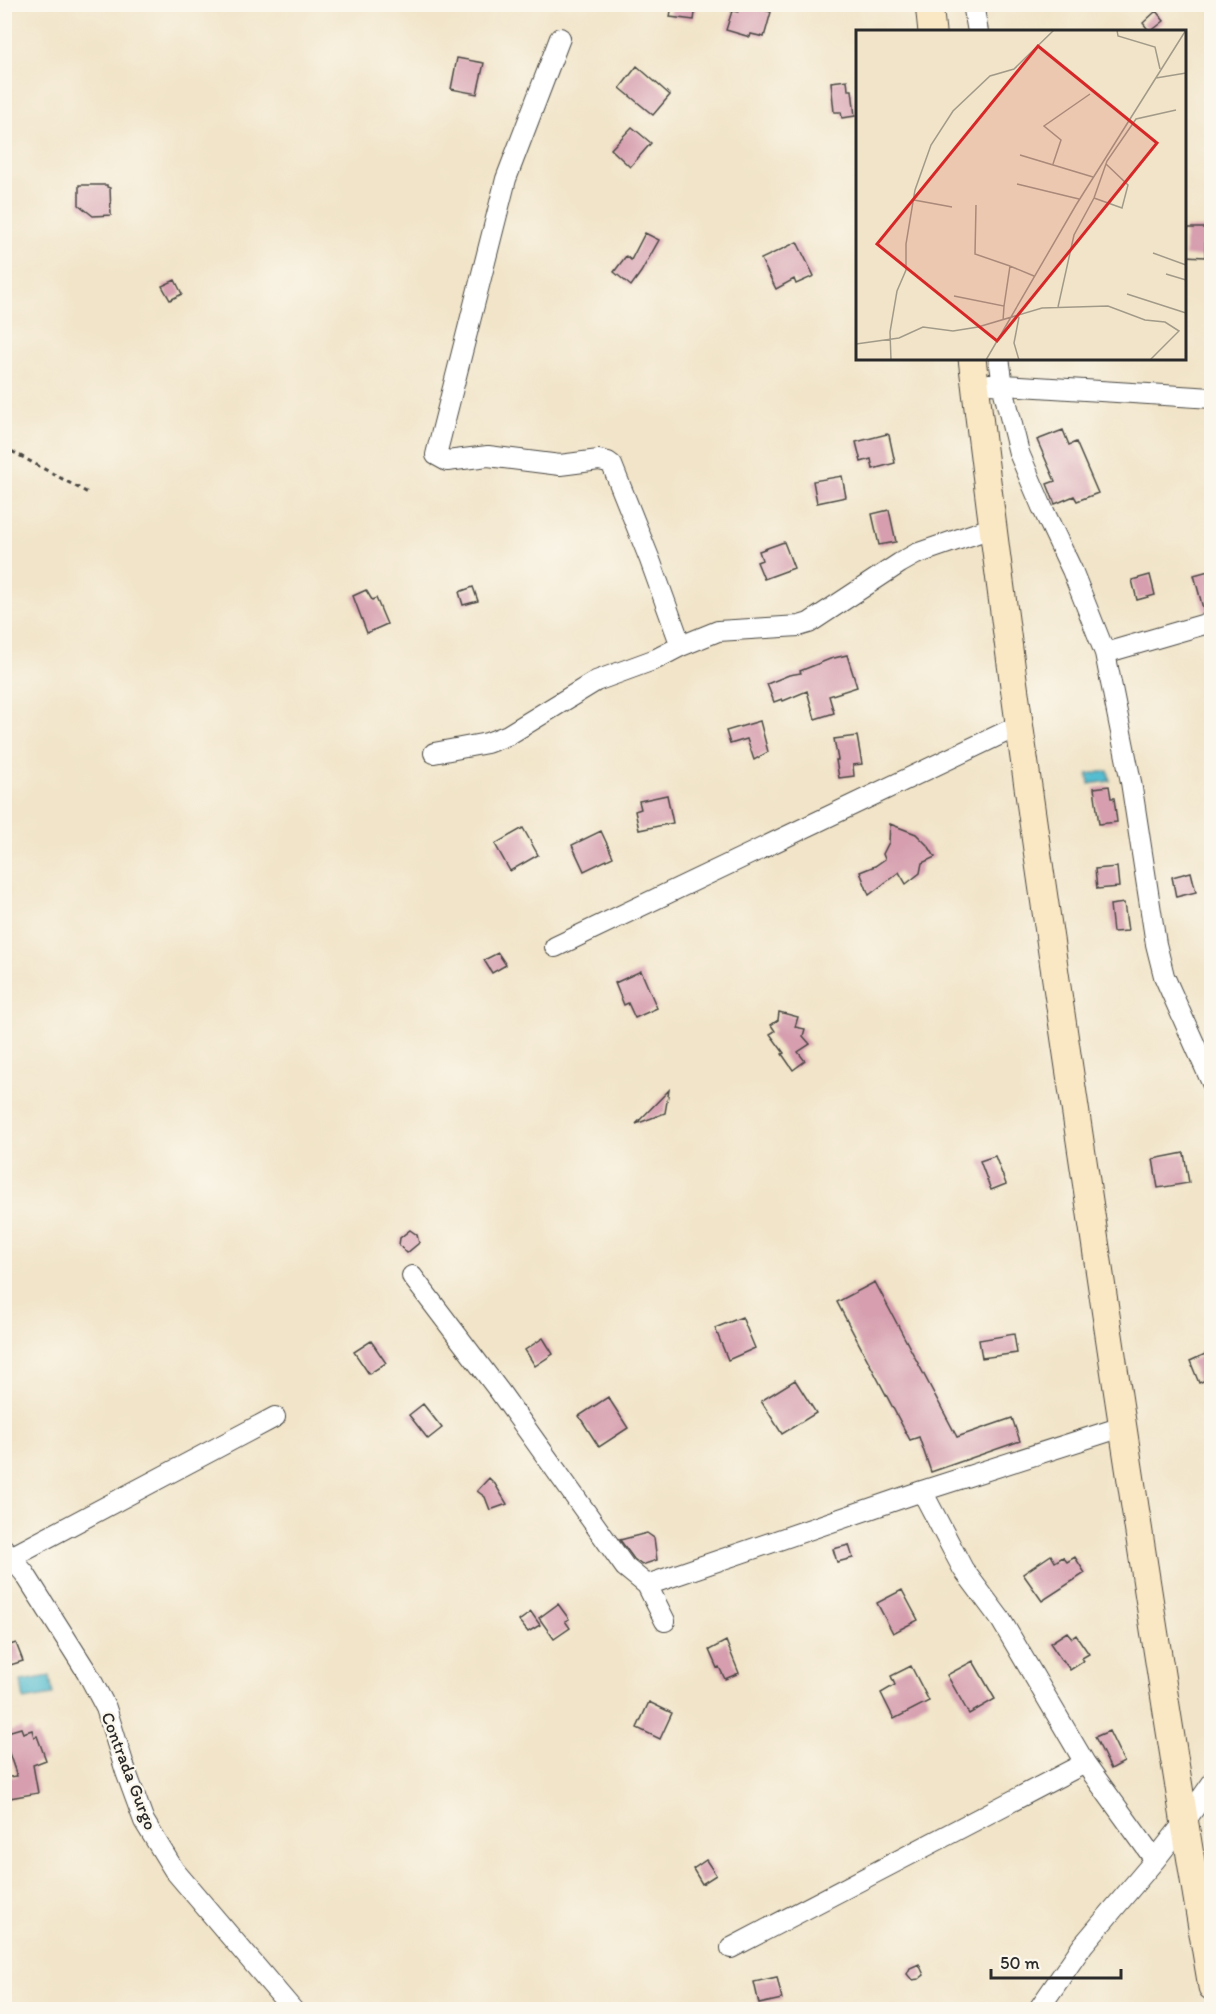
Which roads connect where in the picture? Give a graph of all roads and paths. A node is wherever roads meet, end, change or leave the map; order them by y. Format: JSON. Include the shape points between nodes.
{"nodes":[{"id":1,"x":928,"y":4,"type":"edge"},
{"id":2,"x":973,"y":4,"type":"edge"},
{"id":3,"x":932,"y":30,"type":"edge"},
{"id":4,"x":978,"y":30,"type":"edge"},
{"id":5,"x":560,"y":38,"type":"dead end"},
{"id":6,"x":972,"y":360,"type":"edge"},
{"id":7,"x":999,"y":360,"type":"edge"},
{"id":8,"x":1002,"y":384,"type":"junction"},
{"id":9,"x":975,"y":385,"type":"junction"},
{"id":10,"x":1212,"y":398,"type":"edge"},
{"id":11,"x":4,"y":447,"type":"edge"},
{"id":12,"x":88,"y":493,"type":"dead end"},
{"id":13,"x":994,"y":527,"type":"junction"},
{"id":14,"x":1212,"y":622,"type":"edge"},
{"id":15,"x":681,"y":646,"type":"junction"},
{"id":16,"x":1105,"y":653,"type":"junction"},
{"id":17,"x":1020,"y":725,"type":"junction"},
{"id":18,"x":434,"y":753,"type":"dead end"},
{"id":19,"x":555,"y":947,"type":"dead end"},
{"id":20,"x":1212,"y":1083,"type":"edge"},
{"id":21,"x":412,"y":1276,"type":"dead end"},
{"id":22,"x":275,"y":1417,"type":"dead end"},
{"id":23,"x":1122,"y":1426,"type":"junction"},
{"id":24,"x":922,"y":1491,"type":"junction"},
{"id":25,"x":8,"y":1553,"type":"edge"},
{"id":26,"x":647,"y":1585,"type":"junction"},
{"id":27,"x":665,"y":1621,"type":"dead end"},
{"id":28,"x":1085,"y":1763,"type":"junction"},
{"id":29,"x":1212,"y":1783,"type":"edge"},
{"id":30,"x":1184,"y":1823,"type":"junction"},
{"id":31,"x":1155,"y":1860,"type":"junction"},
{"id":32,"x":731,"y":1948,"type":"dead end"},
{"id":33,"x":1212,"y":1986,"type":"edge"},
{"id":34,"x":293,"y":2010,"type":"edge"},
{"id":35,"x":1038,"y":2010,"type":"edge"}],
"edges":[{"from":1,"to":3,"type":"main road"},
{"from":2,"to":4,"type":"street"},
{"from":5,"to":15,"type":"street","via":[[506,179],[436,455],[447,461],[488,456],[560,465],[599,460],[612,465]]},
{"from":6,"to":9,"type":"main road"},
{"from":7,"to":8,"type":"street"},
{"from":8,"to":9,"type":"street"},
{"from":8,"to":10,"type":"street"},
{"from":8,"to":16,"type":"street","via":[[1019,453]]},
{"from":9,"to":13,"type":"main road"},
{"from":11,"to":12,"type":"path"},
{"from":13,"to":15,"type":"street","via":[[916,554],[809,623],[718,631]]},
{"from":13,"to":17,"type":"main road"},
{"from":14,"to":16,"type":"street"},
{"from":15,"to":18,"type":"street","via":[[597,681],[508,735]]},
{"from":16,"to":20,"type":"street","via":[[1131,782],[1155,944],[1164,976]]},
{"from":17,"to":19,"type":"street"},
{"from":17,"to":23,"type":"main road"},
{"from":21,"to":26,"type":"street","via":[[625,1567]]},
{"from":22,"to":25,"type":"street"},
{"from":23,"to":24,"type":"street"},
{"from":23,"to":30,"type":"main road"},
{"from":24,"to":26,"type":"street"},
{"from":24,"to":28,"type":"street","via":[[963,1569],[1001,1620]]},
{"from":25,"to":34,"type":"street","name":"Contrada Gurgo","via":[[44,1603],[106,1708],[144,1821],[174,1870]]},
{"from":26,"to":27,"type":"street"},
{"from":28,"to":31,"type":"street"},
{"from":28,"to":32,"type":"street"},
{"from":29,"to":30,"type":"street"},
{"from":30,"to":31,"type":"street"},
{"from":30,"to":33,"type":"main road"},
{"from":31,"to":35,"type":"street","via":[[1083,1945]]}]}
